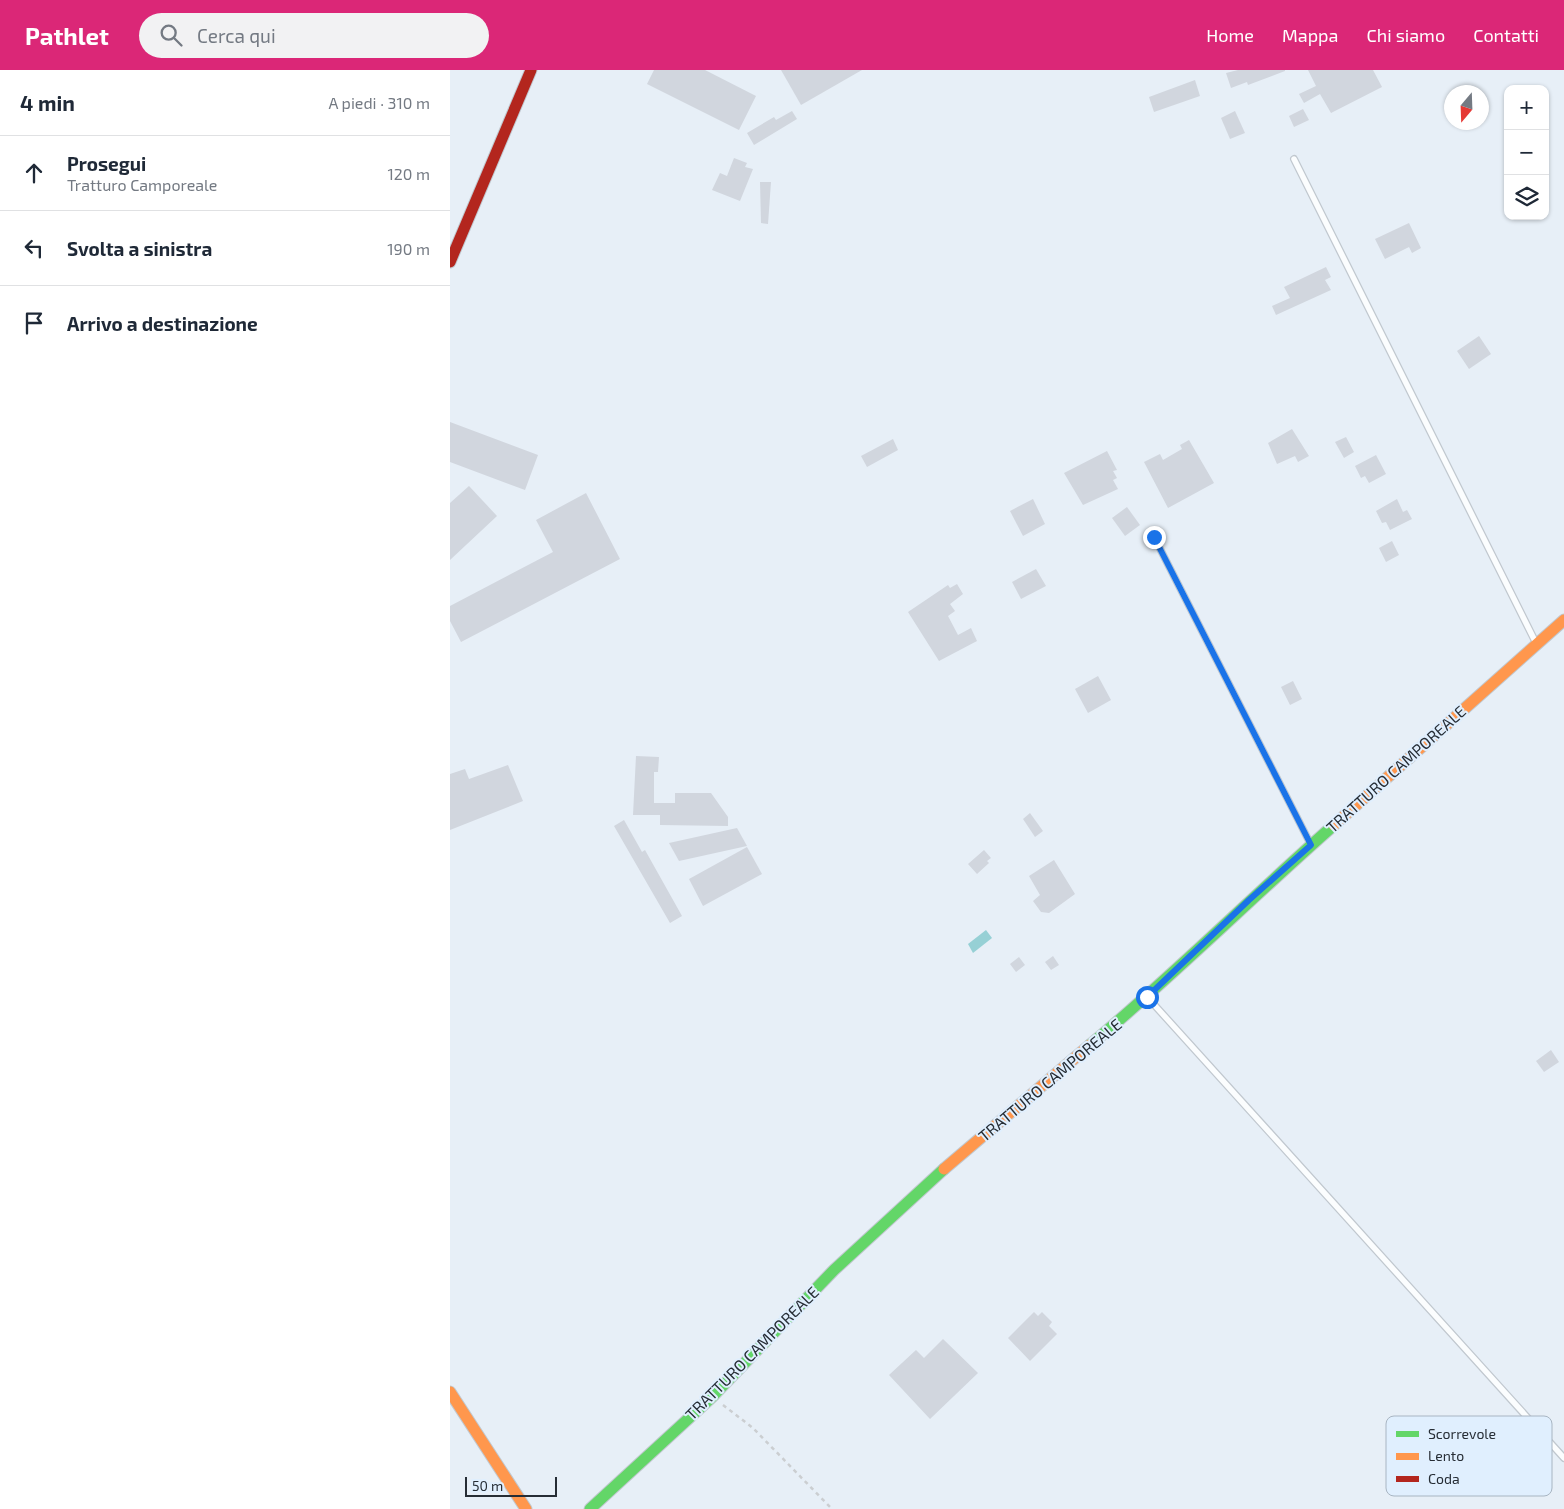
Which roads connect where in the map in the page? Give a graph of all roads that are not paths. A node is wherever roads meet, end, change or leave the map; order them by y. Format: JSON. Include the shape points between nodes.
{"nodes":[{"id":1,"x":530,"y":70,"type":"edge"},
{"id":2,"x":1294,"y":159,"type":"dead end"},
{"id":3,"x":450,"y":262,"type":"edge"},
{"id":4,"x":1154,"y":537,"type":"dead end"},
{"id":5,"x":1564,"y":620,"type":"edge"},
{"id":6,"x":1537,"y":644,"type":"junction"},
{"id":7,"x":1311,"y":845,"type":"junction"},
{"id":8,"x":1147,"y":997,"type":"junction"},
{"id":9,"x":450,"y":1392,"type":"edge"},
{"id":10,"x":1526,"y":1416,"type":"edge"},
{"id":11,"x":1552,"y":1445,"type":"edge"},
{"id":12,"x":1564,"y":1458,"type":"edge"},
{"id":13,"x":524,"y":1508,"type":"edge"},
{"id":14,"x":590,"y":1509,"type":"edge"}],
"edges":[{"from":1,"to":3,"type":"street"},
{"from":2,"to":6,"type":"lane"},
{"from":4,"to":7,"type":"lane"},
{"from":5,"to":6,"type":"street","name":"TRATTURO CAMPOREALE"},
{"from":6,"to":7,"type":"street","name":"TRATTURO CAMPOREALE"},
{"from":7,"to":8,"type":"street","name":"TRATTURO CAMPOREALE"},
{"from":8,"to":10,"type":"lane"},
{"from":8,"to":14,"type":"street","name":"TRATTURO CAMPOREALE","via":[[917,1191],[834,1270],[712,1396]]},
{"from":9,"to":13,"type":"street"},
{"from":11,"to":12,"type":"lane"}]}
